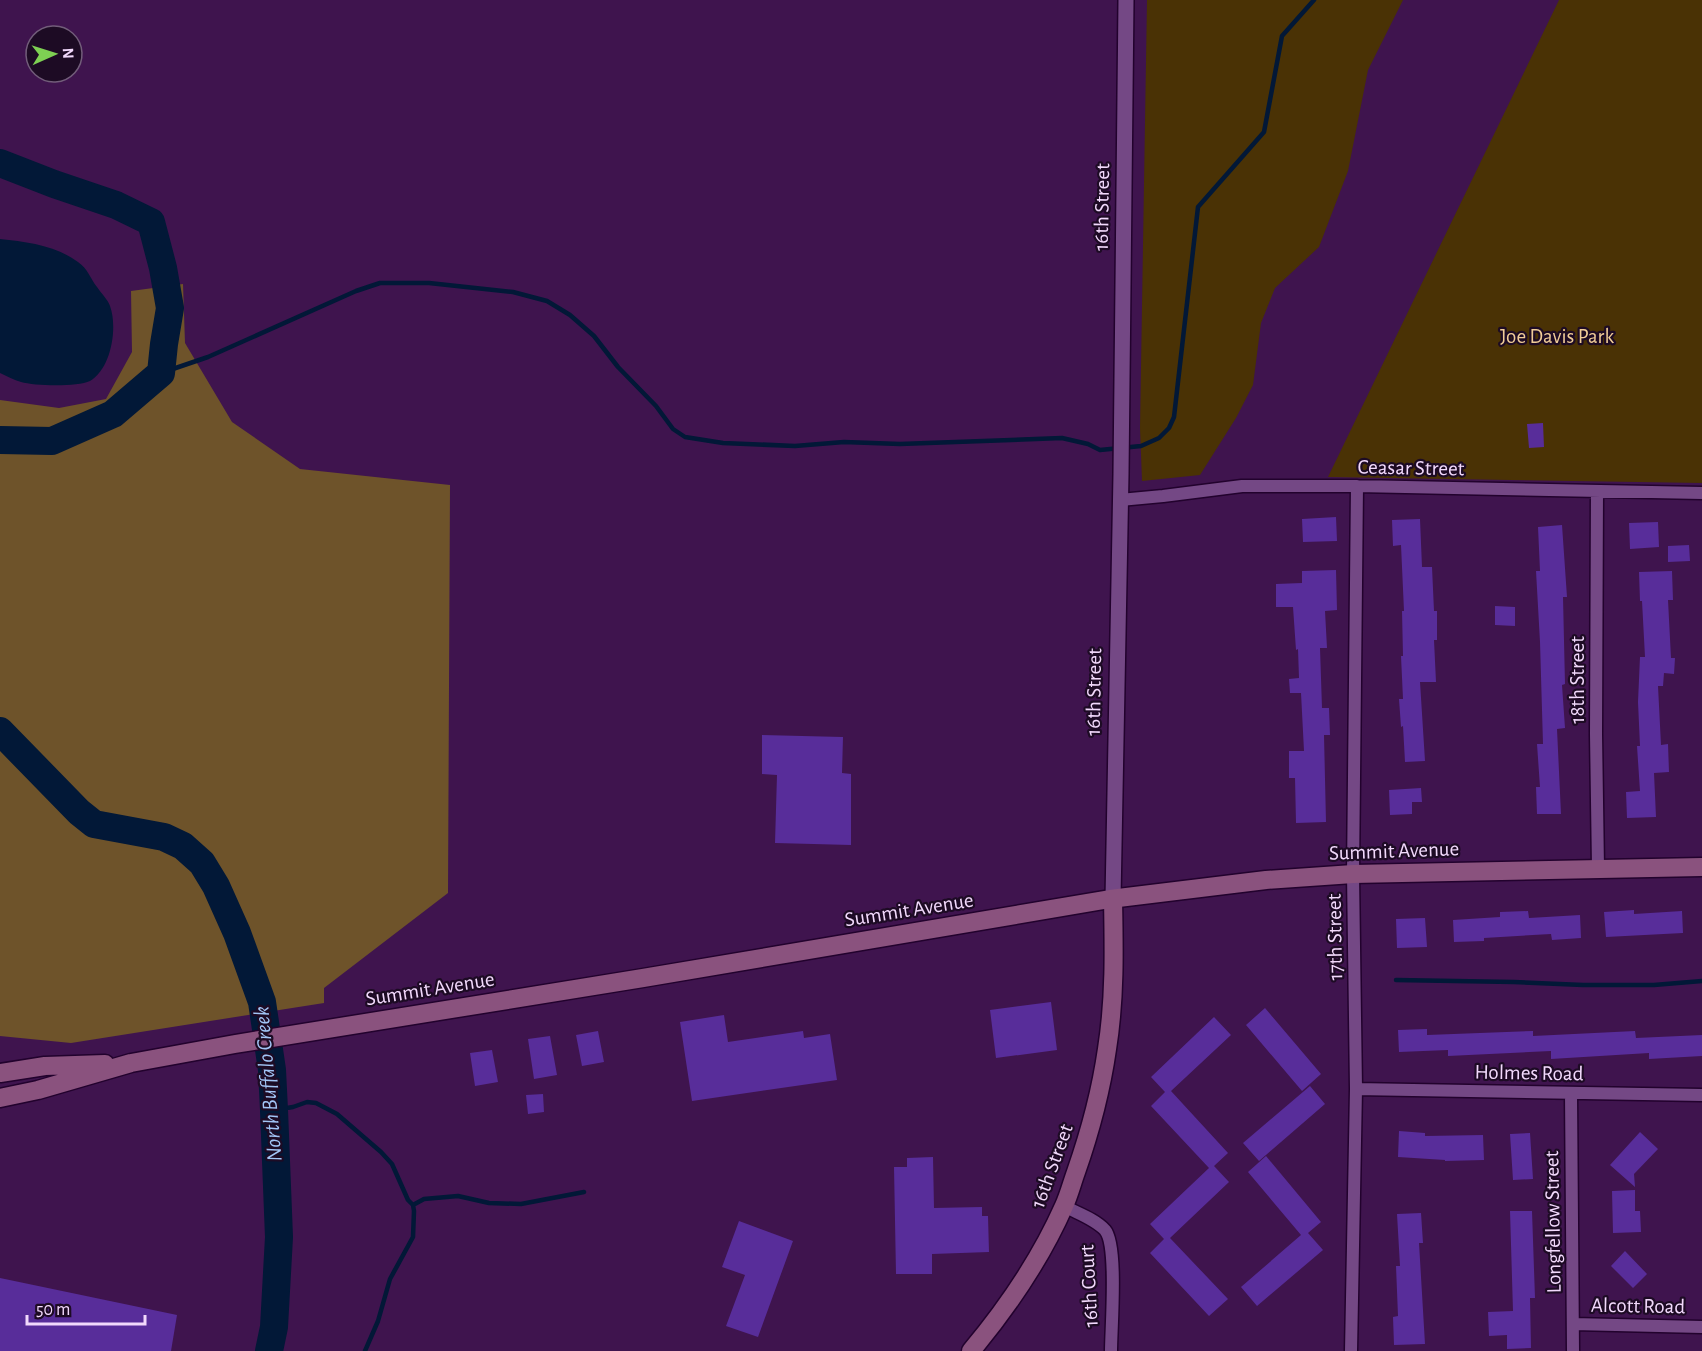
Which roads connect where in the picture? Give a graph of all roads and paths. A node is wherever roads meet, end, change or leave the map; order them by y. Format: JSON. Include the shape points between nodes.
{"nodes":[{"id":1,"x":1126,"y":0,"type":"edge"},
{"id":2,"x":1357,"y":486,"type":"junction"},
{"id":3,"x":1597,"y":491,"type":"junction"},
{"id":4,"x":1702,"y":493,"type":"edge"},
{"id":5,"x":1120,"y":500,"type":"junction"},
{"id":6,"x":1702,"y":867,"type":"edge"},
{"id":7,"x":1598,"y":868,"type":"junction"},
{"id":8,"x":1353,"y":874,"type":"junction"},
{"id":9,"x":1113,"y":899,"type":"junction"},
{"id":10,"x":131,"y":1063,"type":"junction"},
{"id":11,"x":0,"y":1073,"type":"edge"},
{"id":12,"x":1356,"y":1089,"type":"junction"},
{"id":13,"x":1571,"y":1093,"type":"junction"},
{"id":14,"x":1702,"y":1095,"type":"edge"},
{"id":15,"x":0,"y":1098,"type":"edge"},
{"id":16,"x":1064,"y":1206,"type":"junction"},
{"id":17,"x":1573,"y":1324,"type":"junction"},
{"id":18,"x":1702,"y":1327,"type":"edge"},
{"id":19,"x":970,"y":1351,"type":"edge"},
{"id":20,"x":1111,"y":1351,"type":"edge"},
{"id":21,"x":1351,"y":1351,"type":"edge"},
{"id":22,"x":1573,"y":1351,"type":"edge"}],
"edges":[{"from":1,"to":5,"type":"street","name":"16th Street"},
{"from":2,"to":3,"type":"street","name":"Ceasar Street"},
{"from":2,"to":5,"type":"street","name":"Ceasar Street","via":[[1242,486]]},
{"from":2,"to":8,"type":"street","name":"17th Street"},
{"from":3,"to":4,"type":"street","name":"Ceasar Street"},
{"from":3,"to":7,"type":"street","name":"18th Street"},
{"from":5,"to":9,"type":"street","name":"16th Street"},
{"from":6,"to":7,"type":"main road","name":"Summit Avenue"},
{"from":7,"to":8,"type":"main road","name":"Summit Avenue"},
{"from":8,"to":9,"type":"main road","name":"Summit Avenue","via":[[1266,880]]},
{"from":8,"to":12,"type":"street","name":"17th Street"},
{"from":9,"to":10,"type":"main road","name":"Summit Avenue"},
{"from":9,"to":16,"type":"main road","name":"16th Street","via":[[1114,964],[1107,1048],[1086,1144]]},
{"from":10,"to":11,"type":"main road","name":"Summit Avenue","via":[[45,1066]]},
{"from":10,"to":15,"type":"main road","name":"Summit Avenue"},
{"from":12,"to":13,"type":"street","name":"Holmes Road"},
{"from":12,"to":21,"type":"street","name":"17th Street"},
{"from":13,"to":14,"type":"street","name":"Holmes Road"},
{"from":13,"to":17,"type":"street","name":"Longfellow Street"},
{"from":16,"to":19,"type":"main road","name":"16th Street","via":[[1022,1281]]},
{"from":16,"to":20,"type":"street","name":"16th Court","via":[[1105,1230],[1110,1240]]},
{"from":17,"to":18,"type":"street","name":"Alcott Road"},
{"from":17,"to":22,"type":"street","name":"Longfellow Street"}]}
